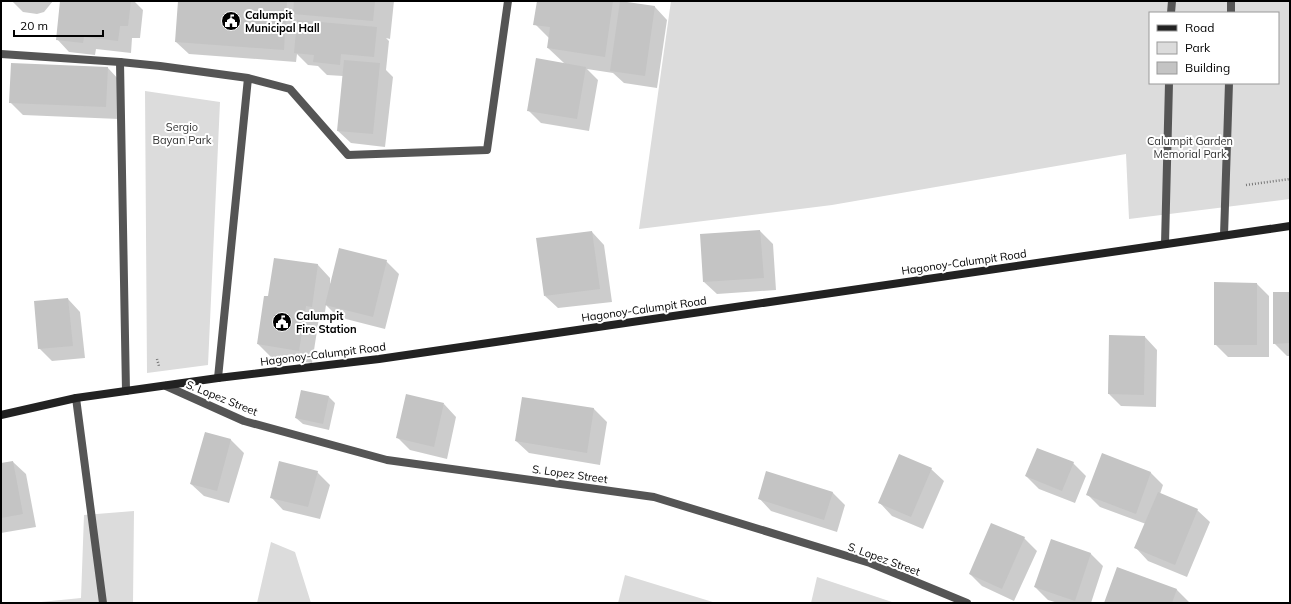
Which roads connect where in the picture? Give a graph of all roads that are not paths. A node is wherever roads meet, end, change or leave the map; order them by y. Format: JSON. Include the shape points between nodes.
{"nodes":[{"id":1,"x":508,"y":1,"type":"edge"},
{"id":2,"x":1172,"y":1,"type":"edge"},
{"id":3,"x":1231,"y":1,"type":"edge"},
{"id":4,"x":1171,"y":12,"type":"edge"},
{"id":5,"x":1231,"y":12,"type":"edge"},
{"id":6,"x":1,"y":54,"type":"edge"},
{"id":7,"x":120,"y":62,"type":"junction"},
{"id":8,"x":248,"y":78,"type":"junction"},
{"id":9,"x":1169,"y":84,"type":"edge"},
{"id":10,"x":1229,"y":84,"type":"edge"},
{"id":11,"x":1290,"y":226,"type":"edge"},
{"id":12,"x":1224,"y":235,"type":"junction"},
{"id":13,"x":1165,"y":244,"type":"junction"},
{"id":14,"x":218,"y":378,"type":"junction"},
{"id":15,"x":166,"y":386,"type":"junction"},
{"id":16,"x":126,"y":391,"type":"junction"},
{"id":17,"x":76,"y":398,"type":"junction"},
{"id":18,"x":1,"y":415,"type":"edge"},
{"id":19,"x":103,"y":603,"type":"edge"},
{"id":20,"x":967,"y":603,"type":"edge"}],
"edges":[{"from":1,"to":8,"type":"street","via":[[486,150],[348,155],[290,89]]},
{"from":2,"to":4,"type":"street"},
{"from":3,"to":5,"type":"street"},
{"from":6,"to":7,"type":"street"},
{"from":7,"to":8,"type":"street"},
{"from":7,"to":16,"type":"street"},
{"from":8,"to":14,"type":"street"},
{"from":9,"to":13,"type":"street"},
{"from":10,"to":12,"type":"street"},
{"from":11,"to":12,"type":"main road","name":"Hagonoy-Calumpit Road"},
{"from":12,"to":13,"type":"main road","name":"Hagonoy-Calumpit Road"},
{"from":13,"to":14,"type":"main road","name":"Hagonoy-Calumpit Road","via":[[379,359]]},
{"from":14,"to":15,"type":"main road","name":"Hagonoy-Calumpit Road"},
{"from":15,"to":16,"type":"main road","name":"Hagonoy-Calumpit Road"},
{"from":15,"to":20,"type":"street","name":"S. Lopez Street","via":[[244,421],[387,460],[654,497],[870,563]]},
{"from":16,"to":17,"type":"main road","name":"Hagonoy-Calumpit Road"},
{"from":17,"to":18,"type":"main road","name":"Hagonoy-Calumpit Road"},
{"from":17,"to":19,"type":"street"}]}
